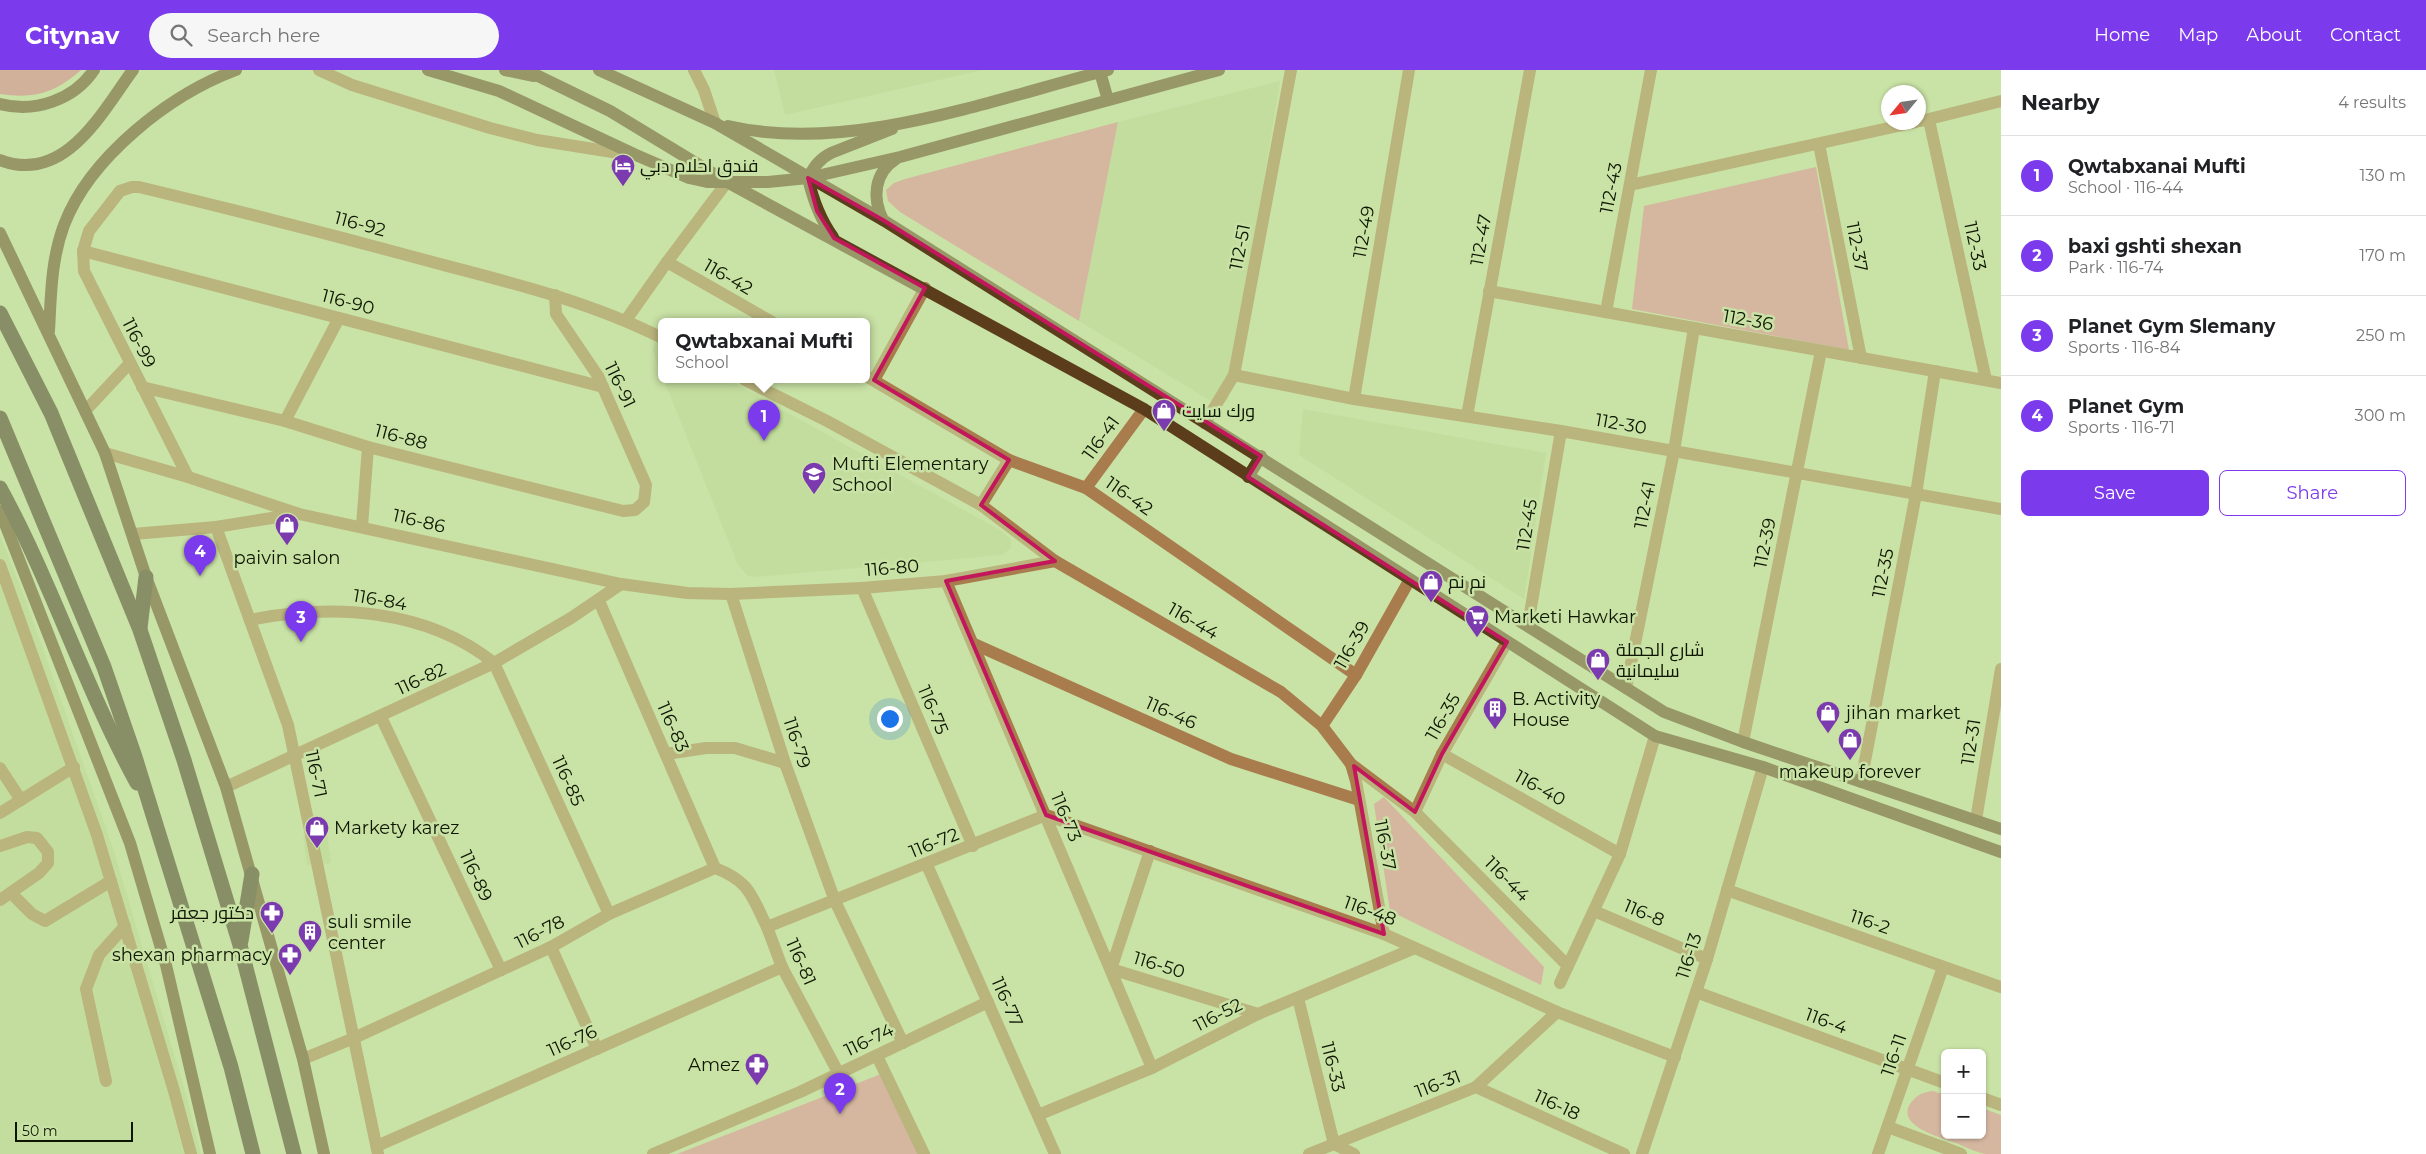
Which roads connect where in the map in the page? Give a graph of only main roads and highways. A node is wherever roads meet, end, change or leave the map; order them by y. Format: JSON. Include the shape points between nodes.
{"nodes":[{"id":1,"x":94,"y":70,"type":"edge"},
{"id":2,"x":133,"y":70,"type":"edge"},
{"id":3,"x":236,"y":70,"type":"edge"},
{"id":4,"x":428,"y":70,"type":"edge"},
{"id":5,"x":505,"y":70,"type":"edge"},
{"id":6,"x":526,"y":70,"type":"edge"},
{"id":7,"x":599,"y":70,"type":"edge"},
{"id":8,"x":1219,"y":70,"type":"edge"},
{"id":9,"x":1104,"y":71,"type":"edge"},
{"id":10,"x":545,"y":78,"type":"junction"},
{"id":11,"x":1108,"y":100,"type":"junction"},
{"id":12,"x":0,"y":104,"type":"edge"},
{"id":13,"x":912,"y":121,"type":"junction"},
{"id":14,"x":715,"y":123,"type":"junction"},
{"id":15,"x":900,"y":157,"type":"junction"},
{"id":16,"x":0,"y":160,"type":"edge"},
{"id":17,"x":808,"y":178,"type":"junction"},
{"id":18,"x":727,"y":182,"type":"junction"},
{"id":19,"x":883,"y":220,"type":"junction"},
{"id":20,"x":0,"y":233,"type":"edge"},
{"id":21,"x":834,"y":238,"type":"junction"},
{"id":22,"x":0,"y":313,"type":"edge"},
{"id":23,"x":49,"y":334,"type":"junction"},
{"id":24,"x":0,"y":418,"type":"edge"},
{"id":25,"x":1261,"y":456,"type":"junction"},
{"id":26,"x":1248,"y":477,"type":"junction"},
{"id":27,"x":0,"y":488,"type":"edge"},
{"id":28,"x":0,"y":511,"type":"edge"},
{"id":29,"x":146,"y":577,"type":"junction"},
{"id":30,"x":140,"y":630,"type":"junction"},
{"id":31,"x":154,"y":816,"type":"junction"},
{"id":32,"x":2001,"y":829,"type":"edge"},
{"id":33,"x":2001,"y":852,"type":"edge"},
{"id":34,"x":252,"y":874,"type":"junction"},
{"id":35,"x":240,"y":945,"type":"junction"},
{"id":36,"x":210,"y":1154,"type":"edge"},
{"id":37,"x":253,"y":1154,"type":"edge"},
{"id":38,"x":294,"y":1154,"type":"edge"},
{"id":39,"x":324,"y":1154,"type":"edge"}],
"edges":[{"from":1,"to":12,"type":"main road","via":[[86,82],[54,102],[35,108]]},
{"from":2,"to":16,"type":"main road","via":[[89,132],[70,150],[33,163]]},
{"from":3,"to":23,"type":"main road","via":[[202,84],[142,125],[91,178],[64,225],[56,251]]},
{"from":4,"to":18,"type":"main road","via":[[499,92],[698,181]]},
{"from":5,"to":10,"type":"main road"},
{"from":6,"to":10,"type":"main road"},
{"from":7,"to":14,"type":"main road"},
{"from":8,"to":11,"type":"main road"},
{"from":9,"to":11,"type":"main road"},
{"from":9,"to":13,"type":"main road"},
{"from":10,"to":18,"type":"main road","via":[[610,111]]},
{"from":11,"to":15,"type":"main road"},
{"from":13,"to":14,"type":"main road","via":[[801,134],[774,134]]},
{"from":13,"to":17,"type":"main road","via":[[831,153],[816,163]]},
{"from":14,"to":17,"type":"main road"},
{"from":15,"to":17,"type":"main road"},
{"from":15,"to":19,"type":"main road","via":[[884,170],[876,190]]},
{"from":17,"to":18,"type":"main road"},
{"from":17,"to":19,"type":"main road"},
{"from":17,"to":21,"type":"main road","via":[[817,211]]},
{"from":18,"to":21,"type":"main road"},
{"from":19,"to":25,"type":"main road"},
{"from":20,"to":23,"type":"main road"},
{"from":21,"to":26,"type":"main road","via":[[1144,410]]},
{"from":22,"to":30,"type":"highway","via":[[51,414]]},
{"from":23,"to":29,"type":"main road","via":[[105,453]]},
{"from":24,"to":31,"type":"highway","via":[[104,667]]},
{"from":25,"to":26,"type":"main road"},
{"from":25,"to":32,"type":"main road","via":[[1664,712]]},
{"from":26,"to":33,"type":"main road","via":[[1655,736],[1762,767]]},
{"from":27,"to":31,"type":"highway","via":[[62,616],[116,746]]},
{"from":28,"to":36,"type":"main road","via":[[130,843],[166,965]]},
{"from":29,"to":30,"type":"highway"},
{"from":29,"to":34,"type":"main road","via":[[226,787]]},
{"from":30,"to":35,"type":"highway","via":[[184,760]]},
{"from":31,"to":37,"type":"highway","via":[[231,1067]]},
{"from":34,"to":35,"type":"highway"},
{"from":34,"to":39,"type":"main road","via":[[303,1059]]},
{"from":35,"to":38,"type":"highway"}]}
